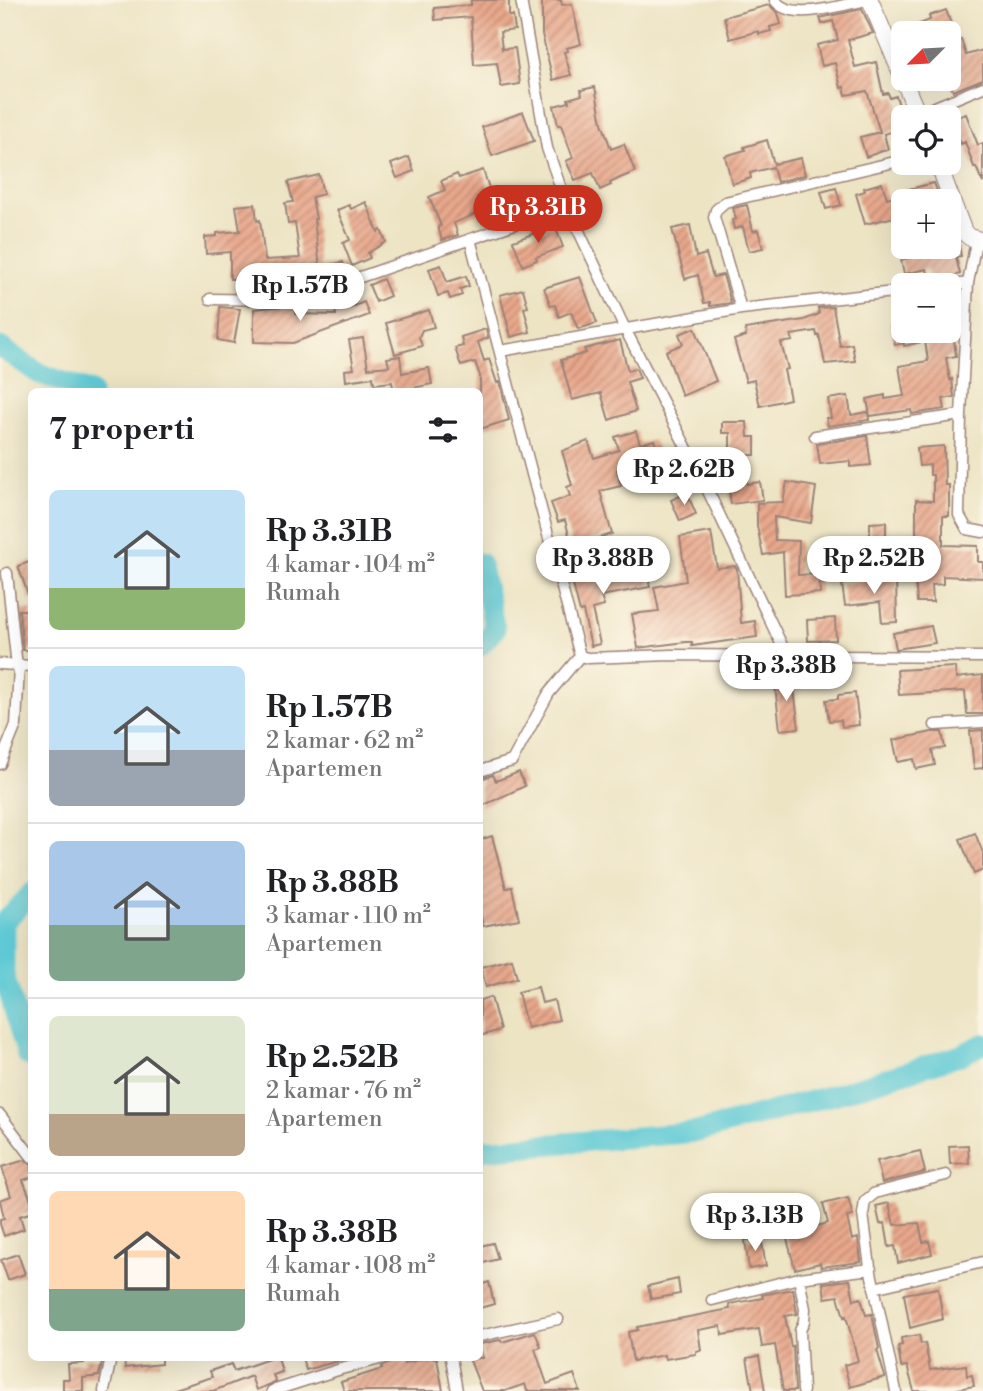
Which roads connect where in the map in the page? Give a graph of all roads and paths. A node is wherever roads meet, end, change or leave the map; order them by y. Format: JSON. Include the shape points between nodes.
{"nodes":[{"id":1,"x":521,"y":0,"type":"edge"},
{"id":2,"x":775,"y":0,"type":"edge"},
{"id":3,"x":869,"y":0,"type":"edge"},
{"id":4,"x":891,"y":51,"type":"edge"},
{"id":5,"x":983,"y":87,"type":"edge"},
{"id":6,"x":943,"y":105,"type":"edge"},
{"id":7,"x":891,"y":163,"type":"edge"},
{"id":8,"x":942,"y":175,"type":"edge"},
{"id":9,"x":566,"y":206,"type":"junction"},
{"id":10,"x":470,"y":239,"type":"junction"},
{"id":11,"x":980,"y":241,"type":"edge"},
{"id":12,"x":968,"y":283,"type":"junction"},
{"id":13,"x":961,"y":284,"type":"edge"},
{"id":14,"x":891,"y":292,"type":"edge"},
{"id":15,"x":210,"y":299,"type":"dead end"},
{"id":16,"x":741,"y":309,"type":"junction"},
{"id":17,"x":625,"y":329,"type":"junction"},
{"id":18,"x":500,"y":351,"type":"junction"},
{"id":19,"x":961,"y":415,"type":"junction"},
{"id":20,"x":815,"y":436,"type":"dead end"},
{"id":21,"x":983,"y":532,"type":"edge"},
{"id":22,"x":7,"y":573,"type":"dead end"},
{"id":23,"x":580,"y":656,"type":"junction"},
{"id":24,"x":787,"y":656,"type":"junction"},
{"id":25,"x":983,"y":657,"type":"edge"},
{"id":26,"x":0,"y":664,"type":"edge"},
{"id":27,"x":28,"y":666,"type":"edge"},
{"id":28,"x":18,"y":667,"type":"junction"},
{"id":29,"x":983,"y":722,"type":"edge"},
{"id":30,"x":934,"y":725,"type":"dead end"},
{"id":31,"x":0,"y":764,"type":"edge"},
{"id":32,"x":483,"y":770,"type":"edge"},
{"id":33,"x":0,"y":1115,"type":"edge"},
{"id":34,"x":28,"y":1152,"type":"edge"},
{"id":35,"x":946,"y":1175,"type":"dead end"},
{"id":36,"x":983,"y":1262,"type":"edge"},
{"id":37,"x":871,"y":1269,"type":"junction"},
{"id":38,"x":799,"y":1278,"type":"junction"},
{"id":39,"x":874,"y":1288,"type":"junction"},
{"id":40,"x":712,"y":1300,"type":"dead end"},
{"id":41,"x":558,"y":1319,"type":"dead end"},
{"id":42,"x":483,"y":1335,"type":"edge"},
{"id":43,"x":110,"y":1361,"type":"edge"},
{"id":44,"x":357,"y":1361,"type":"edge"},
{"id":45,"x":452,"y":1361,"type":"edge"},
{"id":46,"x":339,"y":1363,"type":"edge"},
{"id":47,"x":104,"y":1391,"type":"edge"},
{"id":48,"x":272,"y":1391,"type":"edge"},
{"id":49,"x":457,"y":1391,"type":"edge"},
{"id":50,"x":803,"y":1391,"type":"edge"},
{"id":51,"x":896,"y":1391,"type":"edge"}],
"edges":[{"from":1,"to":9,"type":"street","via":[[547,148]]},
{"from":2,"to":3,"type":"street","via":[[786,10],[800,12]]},
{"from":3,"to":4,"type":"main road"},
{"from":5,"to":6,"type":"street"},
{"from":7,"to":16,"type":"street","via":[[719,206],[714,217]]},
{"from":8,"to":11,"type":"main road","via":[[962,228]]},
{"from":9,"to":10,"type":"street"},
{"from":9,"to":17,"type":"street"},
{"from":10,"to":15,"type":"street","via":[[305,296]]},
{"from":10,"to":18,"type":"street"},
{"from":11,"to":12,"type":"street"},
{"from":12,"to":13,"type":"street"},
{"from":12,"to":19,"type":"street"},
{"from":14,"to":16,"type":"street"},
{"from":16,"to":17,"type":"street"},
{"from":17,"to":18,"type":"street"},
{"from":17,"to":24,"type":"street"},
{"from":18,"to":23,"type":"street"},
{"from":19,"to":20,"type":"street"},
{"from":19,"to":21,"type":"street","via":[[958,515],[967,528]]},
{"from":22,"to":28,"type":"street"},
{"from":23,"to":24,"type":"street"},
{"from":23,"to":32,"type":"street","via":[[549,693],[512,761]]},
{"from":24,"to":25,"type":"street"},
{"from":26,"to":28,"type":"street"},
{"from":27,"to":28,"type":"street"},
{"from":28,"to":31,"type":"street","via":[[16,725]]},
{"from":29,"to":30,"type":"street"},
{"from":33,"to":34,"type":"street"},
{"from":35,"to":37,"type":"street","via":[[875,1193],[865,1201]]},
{"from":36,"to":39,"type":"street"},
{"from":37,"to":38,"type":"street"},
{"from":37,"to":39,"type":"street"},
{"from":38,"to":40,"type":"street"},
{"from":38,"to":50,"type":"street","via":[[805,1309],[800,1331]]},
{"from":39,"to":51,"type":"street"},
{"from":41,"to":42,"type":"street"},
{"from":43,"to":47,"type":"street"},
{"from":44,"to":46,"type":"street"},
{"from":45,"to":49,"type":"street"},
{"from":46,"to":48,"type":"street"}]}
